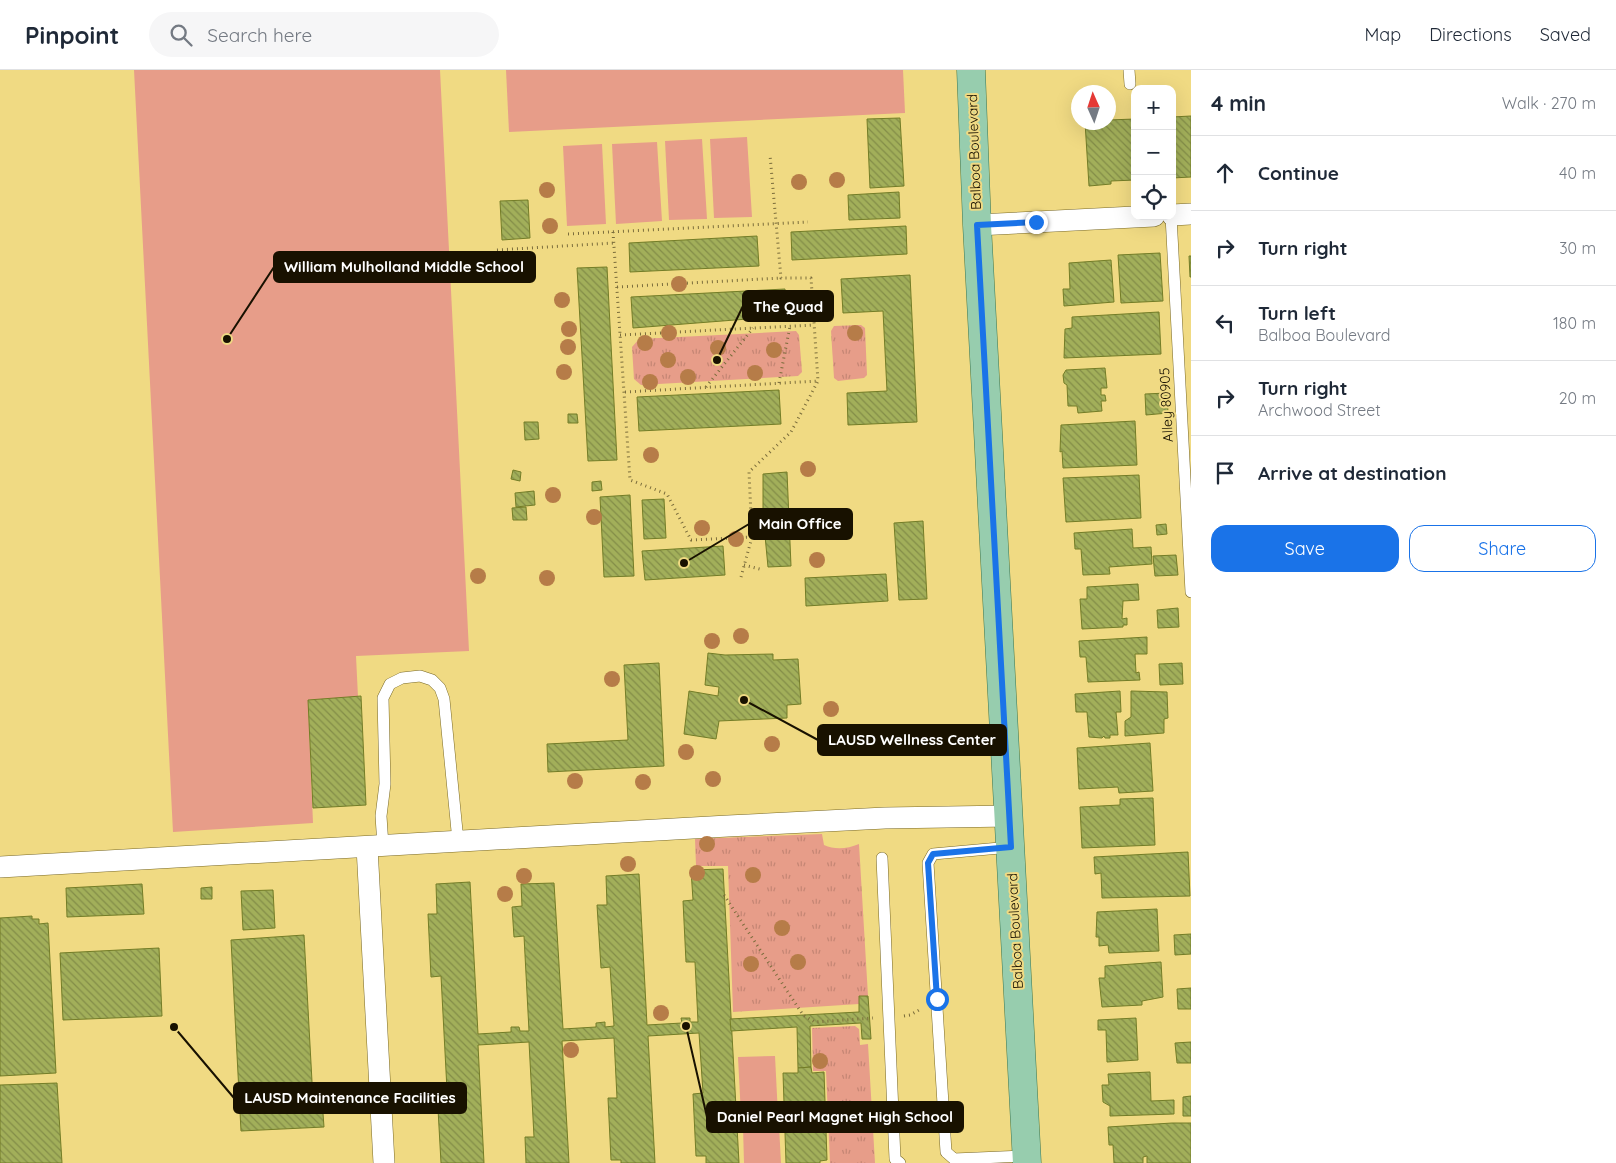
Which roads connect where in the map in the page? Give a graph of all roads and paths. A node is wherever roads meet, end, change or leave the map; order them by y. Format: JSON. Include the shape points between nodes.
{"nodes":[{"id":1,"x":971,"y":70,"type":"edge"},
{"id":2,"x":1129,"y":70,"type":"edge"},
{"id":3,"x":1130,"y":84,"type":"dead end"},
{"id":4,"x":770,"y":156,"type":"dead end"},
{"id":5,"x":1191,"y":214,"type":"edge"},
{"id":6,"x":1176,"y":216,"type":"edge"},
{"id":7,"x":1131,"y":217,"type":"edge"},
{"id":8,"x":1172,"y":220,"type":"edge"},
{"id":9,"x":808,"y":222,"type":"dead end"},
{"id":10,"x":777,"y":224,"type":"junction"},
{"id":11,"x":977,"y":225,"type":"junction"},
{"id":12,"x":613,"y":232,"type":"junction"},
{"id":13,"x":568,"y":234,"type":"dead end"},
{"id":14,"x":614,"y":243,"type":"junction"},
{"id":15,"x":497,"y":250,"type":"dead end"},
{"id":16,"x":781,"y":278,"type":"junction"},
{"id":17,"x":617,"y":287,"type":"junction"},
{"id":18,"x":814,"y":325,"type":"junction"},
{"id":19,"x":790,"y":326,"type":"junction"},
{"id":20,"x":753,"y":328,"type":"junction"},
{"id":21,"x":620,"y":335,"type":"junction"},
{"id":22,"x":818,"y":381,"type":"junction"},
{"id":23,"x":779,"y":383,"type":"junction"},
{"id":24,"x":705,"y":387,"type":"junction"},
{"id":25,"x":625,"y":392,"type":"junction"},
{"id":26,"x":752,"y":537,"type":"junction"},
{"id":27,"x":744,"y":565,"type":"junction"},
{"id":28,"x":763,"y":570,"type":"dead end"},
{"id":29,"x":741,"y":577,"type":"dead end"},
{"id":30,"x":1191,"y":592,"type":"edge"},
{"id":31,"x":1010,"y":816,"type":"junction"},
{"id":32,"x":458,"y":841,"type":"junction"},
{"id":33,"x":375,"y":847,"type":"junction"},
{"id":34,"x":1011,"y":847,"type":"junction"},
{"id":35,"x":882,"y":858,"type":"dead end"},
{"id":36,"x":0,"y":867,"type":"edge"},
{"id":37,"x":724,"y":895,"type":"dead end"},
{"id":38,"x":870,"y":1018,"type":"dead end"},
{"id":39,"x":944,"y":1160,"type":"edge"},
{"id":40,"x":1027,"y":1160,"type":"edge"},
{"id":41,"x":384,"y":1163,"type":"edge"},
{"id":42,"x":900,"y":1163,"type":"edge"}],
"edges":[{"from":1,"to":11,"type":"main road","name":"Balboa Boulevard"},
{"from":2,"to":3,"type":"lane"},
{"from":4,"to":10,"type":"path"},
{"from":5,"to":6,"type":"street"},
{"from":7,"to":11,"type":"street"},
{"from":8,"to":30,"type":"lane","name":"Alley 80905"},
{"from":9,"to":10,"type":"path"},
{"from":10,"to":12,"type":"path"},
{"from":10,"to":16,"type":"path"},
{"from":11,"to":31,"type":"main road","name":"Balboa Boulevard"},
{"from":12,"to":13,"type":"path"},
{"from":12,"to":14,"type":"path"},
{"from":14,"to":15,"type":"path"},
{"from":14,"to":17,"type":"path"},
{"from":16,"to":17,"type":"path"},
{"from":16,"to":18,"type":"path","via":[[811,278]]},
{"from":17,"to":21,"type":"path"},
{"from":18,"to":19,"type":"path"},
{"from":18,"to":22,"type":"path"},
{"from":19,"to":20,"type":"path"},
{"from":19,"to":23,"type":"path"},
{"from":20,"to":21,"type":"path"},
{"from":20,"to":24,"type":"path"},
{"from":21,"to":25,"type":"path"},
{"from":22,"to":23,"type":"path"},
{"from":22,"to":26,"type":"path","via":[[791,432],[749,472]]},
{"from":23,"to":24,"type":"path"},
{"from":24,"to":25,"type":"path"},
{"from":25,"to":26,"type":"path","via":[[630,480],[667,494],[691,540]]},
{"from":26,"to":27,"type":"path"},
{"from":27,"to":28,"type":"path"},
{"from":27,"to":29,"type":"path"},
{"from":31,"to":32,"type":"street","via":[[876,819]]},
{"from":31,"to":34,"type":"main road","name":"Balboa Boulevard"},
{"from":32,"to":33,"type":"street"},
{"from":32,"to":33,"type":"lane","via":[[444,699],[432,680],[420,676],[402,678],[390,684],[383,698],[385,784]]},
{"from":33,"to":36,"type":"street"},
{"from":33,"to":41,"type":"street"},
{"from":34,"to":39,"type":"lane","via":[[944,851],[933,854],[928,863]]},
{"from":34,"to":40,"type":"main road","name":"Balboa Boulevard"},
{"from":35,"to":42,"type":"lane","via":[[895,1159]]},
{"from":37,"to":38,"type":"path","via":[[803,1015],[815,1022]]},
{"from":39,"to":40,"type":"lane"}]}
